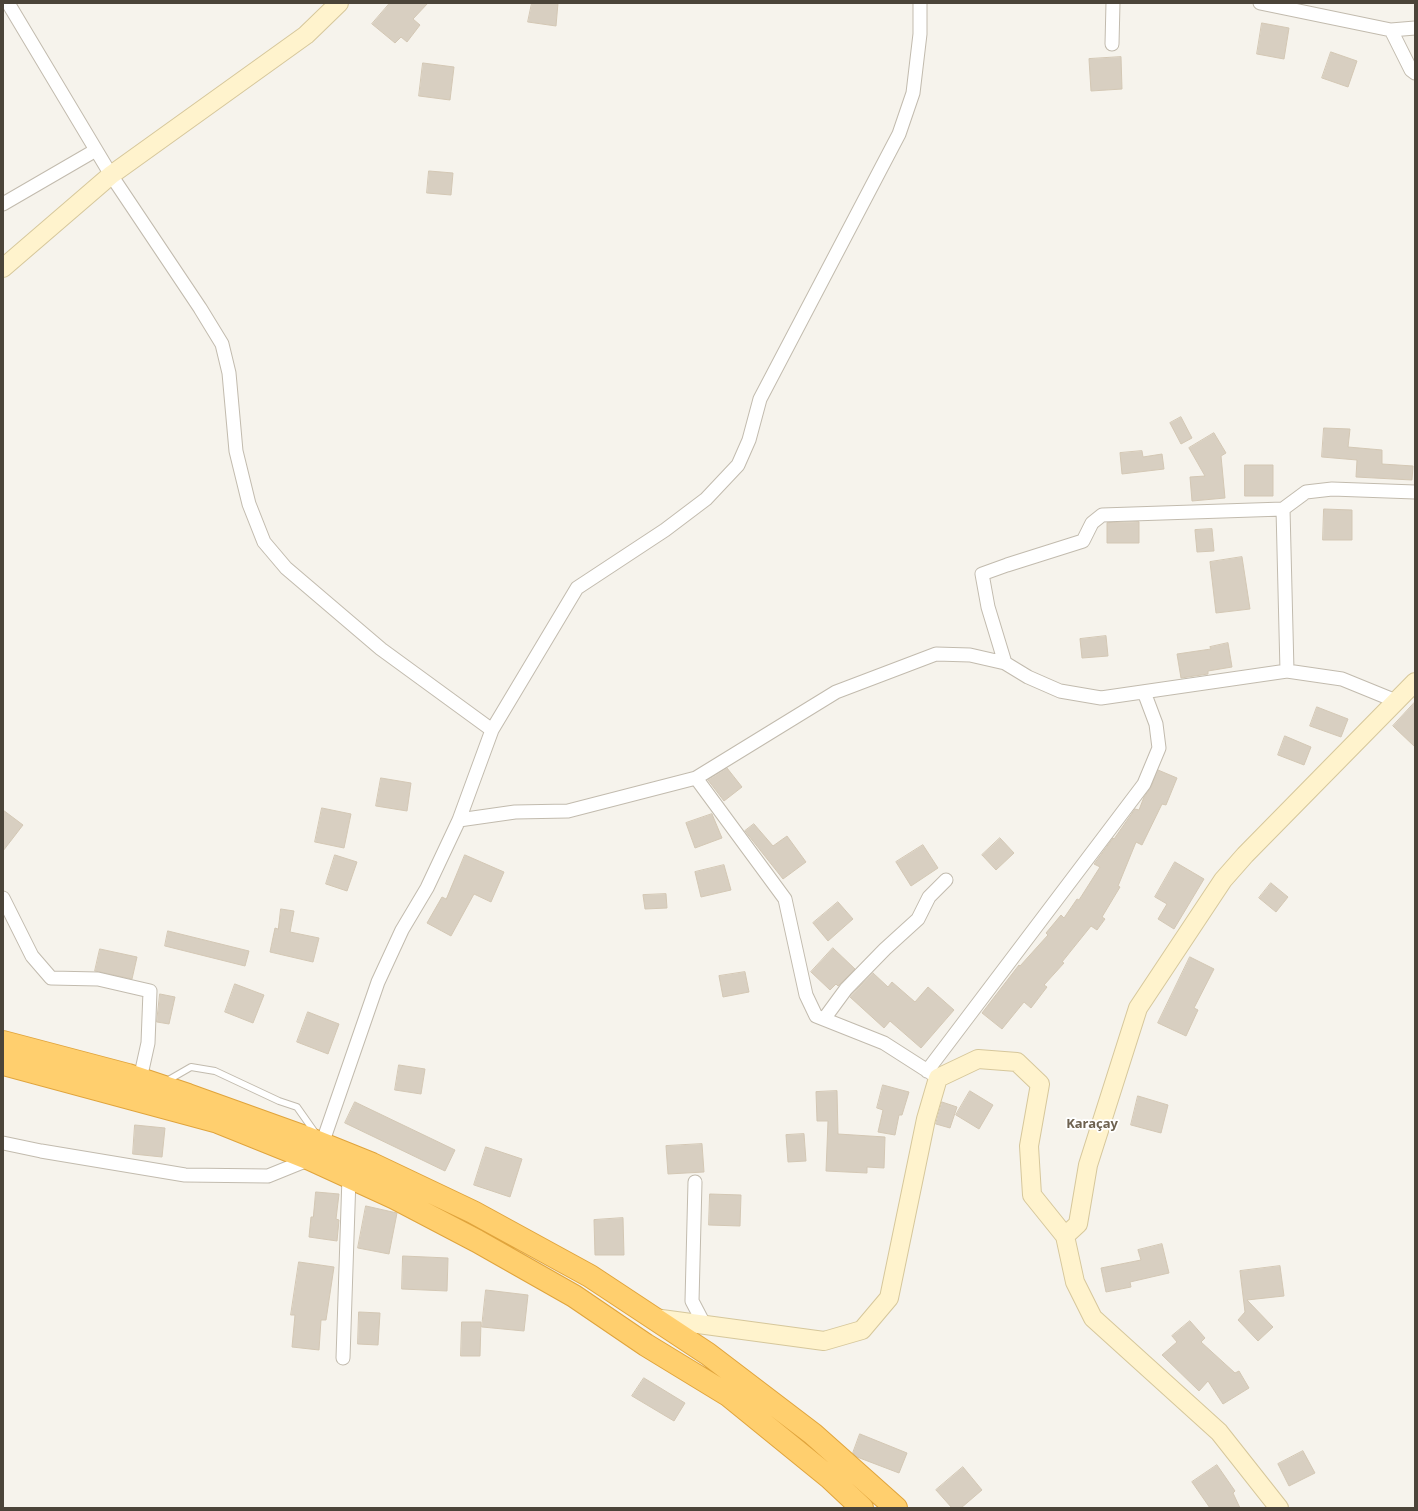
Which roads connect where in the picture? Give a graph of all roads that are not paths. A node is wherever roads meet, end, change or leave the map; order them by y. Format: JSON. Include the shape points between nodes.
{"nodes":[{"id":1,"x":8,"y":3,"type":"edge"},
{"id":2,"x":339,"y":3,"type":"edge"},
{"id":3,"x":920,"y":3,"type":"edge"},
{"id":4,"x":1113,"y":3,"type":"edge"},
{"id":5,"x":1260,"y":3,"type":"edge"},
{"id":6,"x":1415,"y":28,"type":"edge"},
{"id":7,"x":1392,"y":30,"type":"junction"},
{"id":8,"x":1112,"y":44,"type":"dead end"},
{"id":9,"x":1415,"y":73,"type":"edge"},
{"id":10,"x":96,"y":150,"type":"junction"},
{"id":11,"x":111,"y":175,"type":"junction"},
{"id":12,"x":3,"y":204,"type":"edge"},
{"id":13,"x":3,"y":268,"type":"edge"},
{"id":14,"x":1415,"y":492,"type":"edge"},
{"id":15,"x":1283,"y":509,"type":"junction"},
{"id":16,"x":1005,"y":663,"type":"junction"},
{"id":17,"x":1287,"y":671,"type":"junction"},
{"id":18,"x":1415,"y":682,"type":"edge"},
{"id":19,"x":1144,"y":692,"type":"junction"},
{"id":20,"x":1396,"y":701,"type":"junction"},
{"id":21,"x":492,"y":730,"type":"junction"},
{"id":22,"x":696,"y":778,"type":"junction"},
{"id":23,"x":459,"y":820,"type":"junction"},
{"id":24,"x":946,"y":880,"type":"dead end"},
{"id":25,"x":3,"y":898,"type":"edge"},
{"id":26,"x":824,"y":1019,"type":"junction"},
{"id":27,"x":3,"y":1042,"type":"edge"},
{"id":28,"x":3,"y":1064,"type":"edge"},
{"id":29,"x":933,"y":1074,"type":"junction"},
{"id":30,"x":150,"y":1082,"type":"junction"},
{"id":31,"x":3,"y":1143,"type":"edge"},
{"id":32,"x":316,"y":1152,"type":"junction"},
{"id":33,"x":349,"y":1177,"type":"junction"},
{"id":34,"x":695,"y":1182,"type":"dead end"},
{"id":35,"x":1065,"y":1236,"type":"junction"},
{"id":36,"x":653,"y":1317,"type":"junction"},
{"id":37,"x":704,"y":1324,"type":"junction"},
{"id":38,"x":343,"y":1358,"type":"dead end"},
{"id":39,"x":862,"y":1508,"type":"edge"},
{"id":40,"x":896,"y":1508,"type":"edge"},
{"id":41,"x":1279,"y":1508,"type":"edge"}],
"edges":[{"from":1,"to":10,"type":"street"},
{"from":2,"to":11,"type":"street","via":[[306,35]]},
{"from":3,"to":21,"type":"street","via":[[920,34],[913,92],[899,134],[760,399],[749,440],[738,465],[706,499],[665,530],[577,588]]},
{"from":4,"to":8,"type":"street"},
{"from":5,"to":7,"type":"street"},
{"from":6,"to":7,"type":"street"},
{"from":7,"to":9,"type":"street","via":[[1411,70]]},
{"from":10,"to":11,"type":"street"},
{"from":10,"to":12,"type":"street"},
{"from":11,"to":13,"type":"street"},
{"from":11,"to":21,"type":"street","via":[[222,344],[229,373],[236,451],[249,504],[264,542],[286,568],[381,649]]},
{"from":14,"to":15,"type":"street","via":[[1332,489],[1306,492]]},
{"from":15,"to":16,"type":"street","via":[[1102,515],[1092,523],[1083,541],[982,574],[988,607]]},
{"from":15,"to":17,"type":"street"},
{"from":16,"to":19,"type":"street","via":[[1060,692],[1101,698]]},
{"from":16,"to":22,"type":"street","via":[[970,655],[936,654],[836,692]]},
{"from":17,"to":19,"type":"street"},
{"from":17,"to":20,"type":"street","via":[[1342,679]]},
{"from":18,"to":20,"type":"street"},
{"from":19,"to":29,"type":"street","via":[[1156,724],[1159,748],[1144,784]]},
{"from":20,"to":35,"type":"street","via":[[1223,880],[1138,1008],[1088,1164],[1078,1224]]},
{"from":21,"to":23,"type":"street"},
{"from":22,"to":23,"type":"street","via":[[568,811],[515,812]]},
{"from":22,"to":26,"type":"street","via":[[785,899],[806,995],[816,1016]]},
{"from":23,"to":32,"type":"street","via":[[378,982]]},
{"from":24,"to":26,"type":"street","via":[[930,897],[918,919],[846,989]]},
{"from":25,"to":30,"type":"street","via":[[32,956],[51,978],[98,979],[150,991]]},
{"from":26,"to":29,"type":"street","via":[[884,1043]]},
{"from":27,"to":30,"type":"highway"},
{"from":28,"to":32,"type":"highway","via":[[218,1122]]},
{"from":29,"to":35,"type":"street","via":[[978,1059],[1017,1062],[1040,1084],[1029,1146],[1032,1195]]},
{"from":29,"to":37,"type":"street","via":[[889,1298],[862,1330],[824,1341]]},
{"from":30,"to":32,"type":"highway"},
{"from":30,"to":32,"type":"lane","via":[[190,1068],[214,1071],[297,1107]]},
{"from":31,"to":32,"type":"street","via":[[184,1174],[268,1176]]},
{"from":32,"to":33,"type":"highway"},
{"from":32,"to":36,"type":"highway","via":[[372,1164],[473,1212],[590,1276]]},
{"from":33,"to":38,"type":"street"},
{"from":33,"to":39,"type":"highway","via":[[402,1201],[574,1296],[646,1345],[728,1395],[830,1478]]},
{"from":34,"to":37,"type":"street","via":[[692,1301]]},
{"from":35,"to":41,"type":"street","via":[[1075,1282],[1093,1318],[1219,1432]]},
{"from":36,"to":37,"type":"street"},
{"from":36,"to":40,"type":"highway","via":[[708,1354],[813,1434]]}]}
